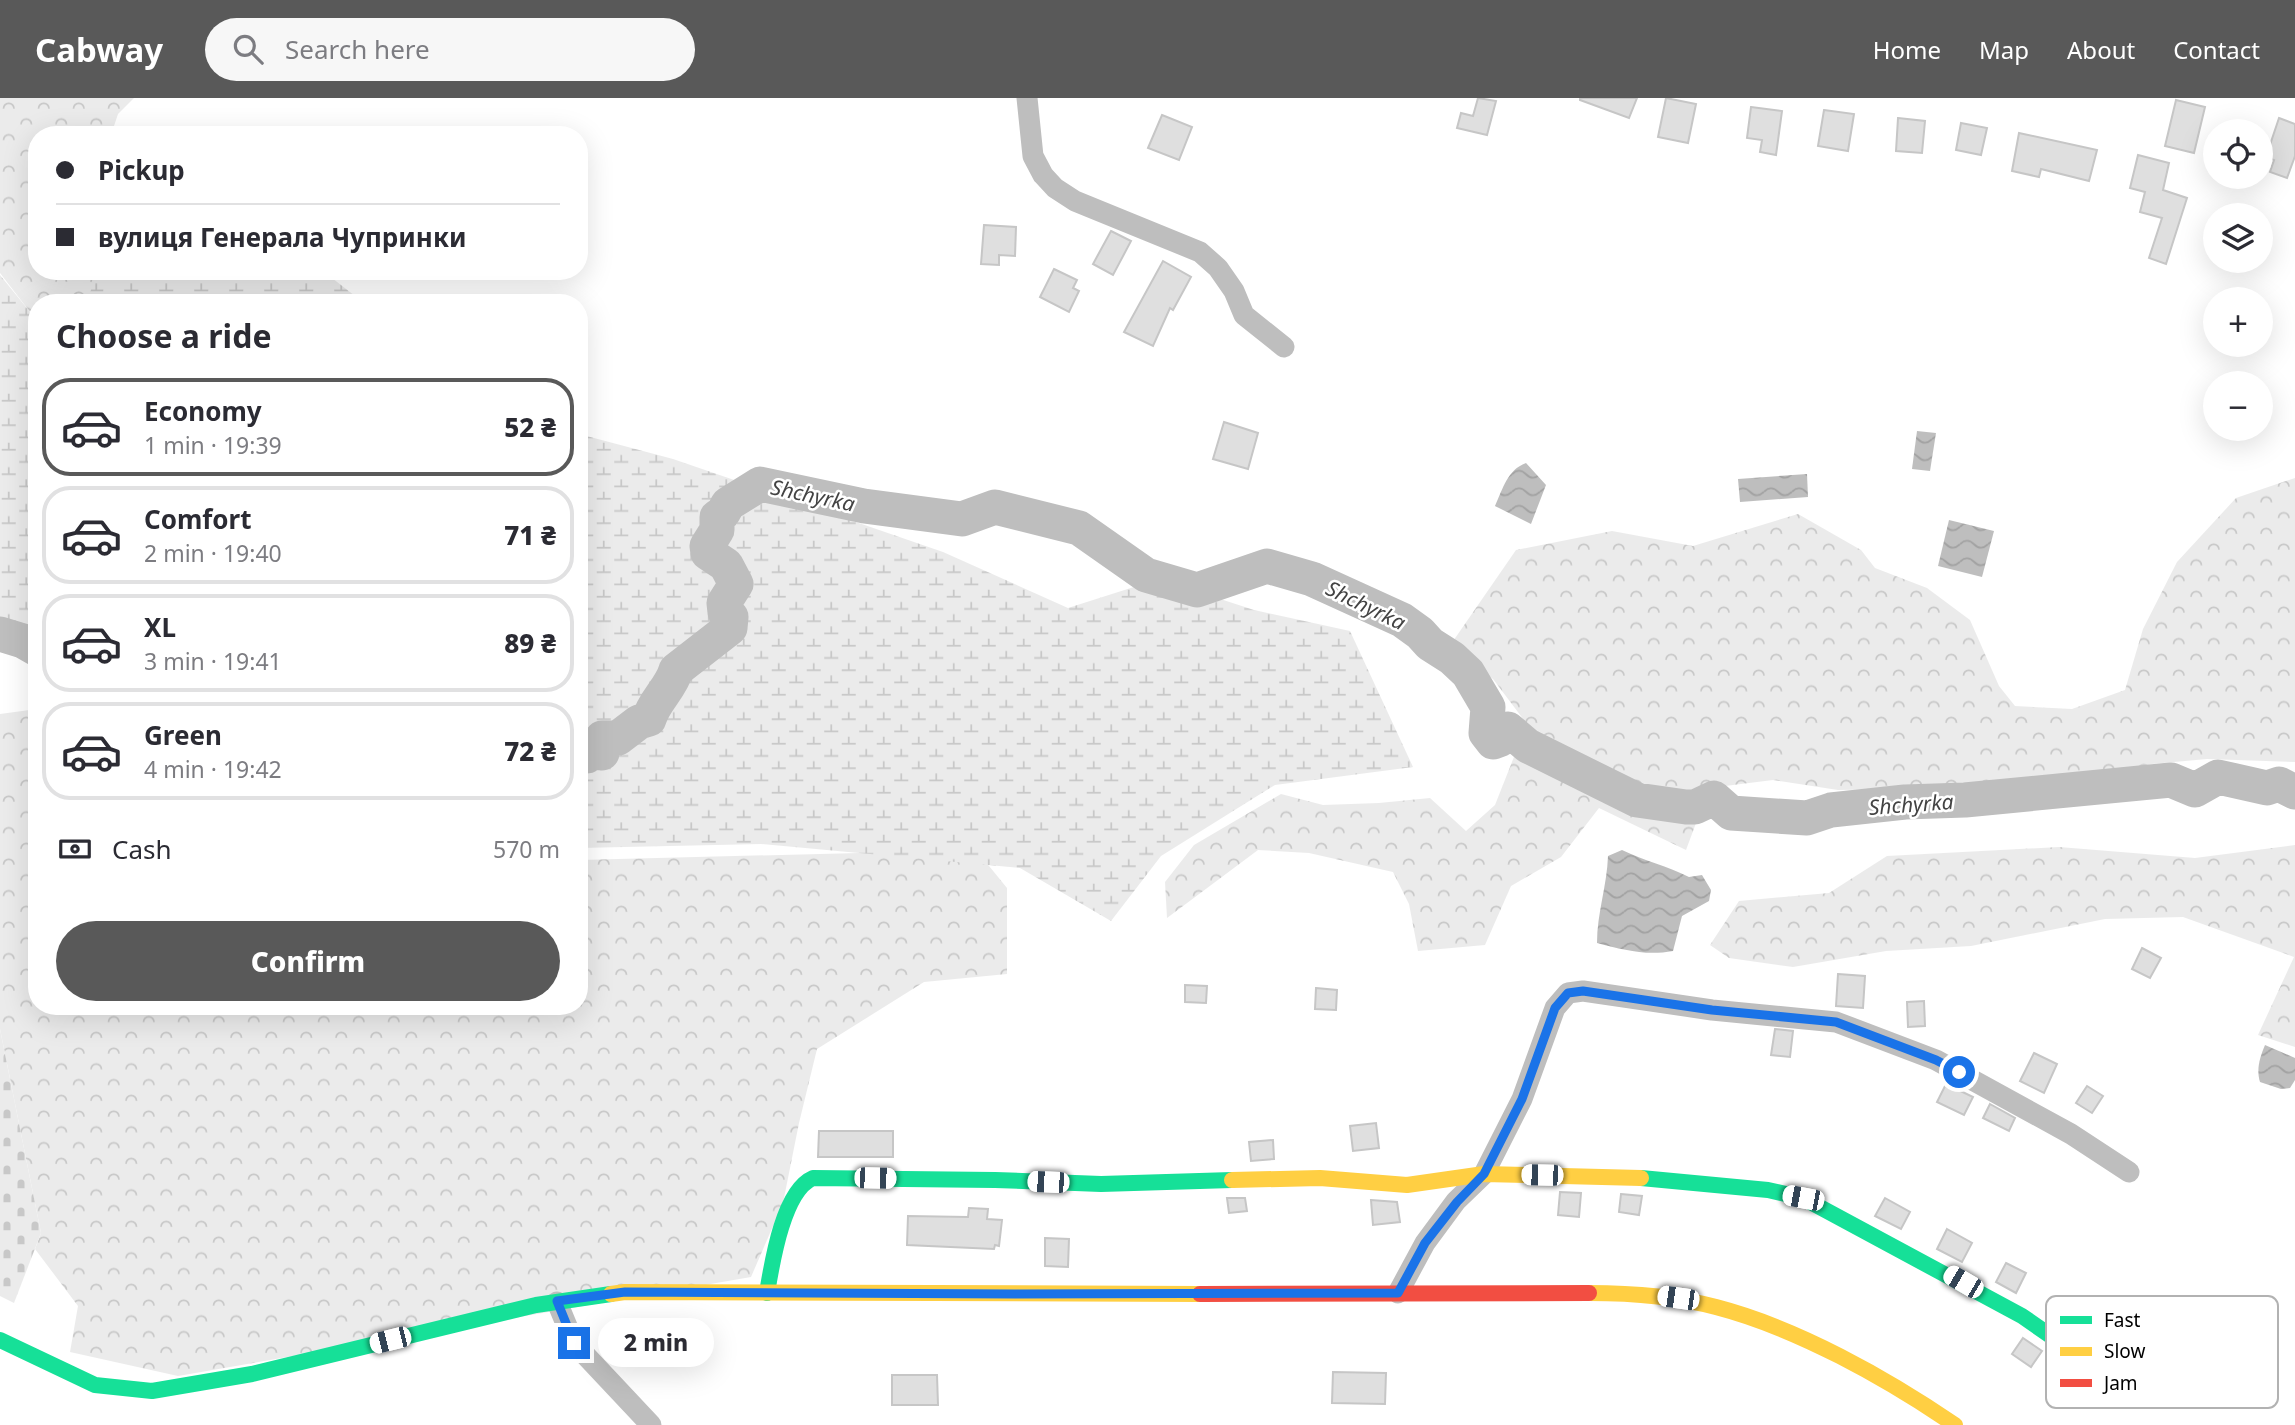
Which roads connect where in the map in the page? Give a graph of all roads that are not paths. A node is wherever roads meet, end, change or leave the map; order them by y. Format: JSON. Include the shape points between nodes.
{"nodes":[{"id":1,"x":1027,"y":98,"type":"edge"},
{"id":2,"x":1284,"y":347,"type":"dead end"},
{"id":3,"x":2129,"y":1172,"type":"dead end"},
{"id":4,"x":1484,"y":1174,"type":"junction"},
{"id":5,"x":767,"y":1293,"type":"junction"},
{"id":6,"x":1398,"y":1293,"type":"junction"},
{"id":7,"x":557,"y":1301,"type":"junction"},
{"id":8,"x":2046,"y":1333,"type":"edge"},
{"id":9,"x":0,"y":1340,"type":"edge"},
{"id":10,"x":650,"y":1425,"type":"edge"},
{"id":11,"x":1955,"y":1425,"type":"edge"}],
"edges":[{"from":1,"to":2,"type":"street","via":[[1033,156],[1055,188],[1075,201],[1200,252],[1218,268],[1244,315]]},
{"from":3,"to":4,"type":"street","via":[[2071,1134],[1936,1060],[1836,1022],[1583,991],[1568,993],[1555,1008],[1522,1099]]},
{"from":4,"to":5,"type":"street","via":[[1407,1185],[1320,1178],[1115,1184],[813,1178],[803,1183],[791,1205],[773,1256]]},
{"from":4,"to":6,"type":"street","via":[[1425,1243]]},
{"from":4,"to":8,"type":"street","via":[[1614,1176],[1768,1190],[1803,1198],[1943,1270]]},
{"from":5,"to":6,"type":"street"},
{"from":5,"to":7,"type":"street","via":[[625,1292]]},
{"from":6,"to":11,"type":"street","via":[[1633,1293],[1678,1298],[1728,1310],[1802,1339],[1877,1376]]},
{"from":7,"to":9,"type":"street","via":[[252,1374],[152,1391],[95,1385]]},
{"from":7,"to":10,"type":"street","via":[[574,1343]]}]}
